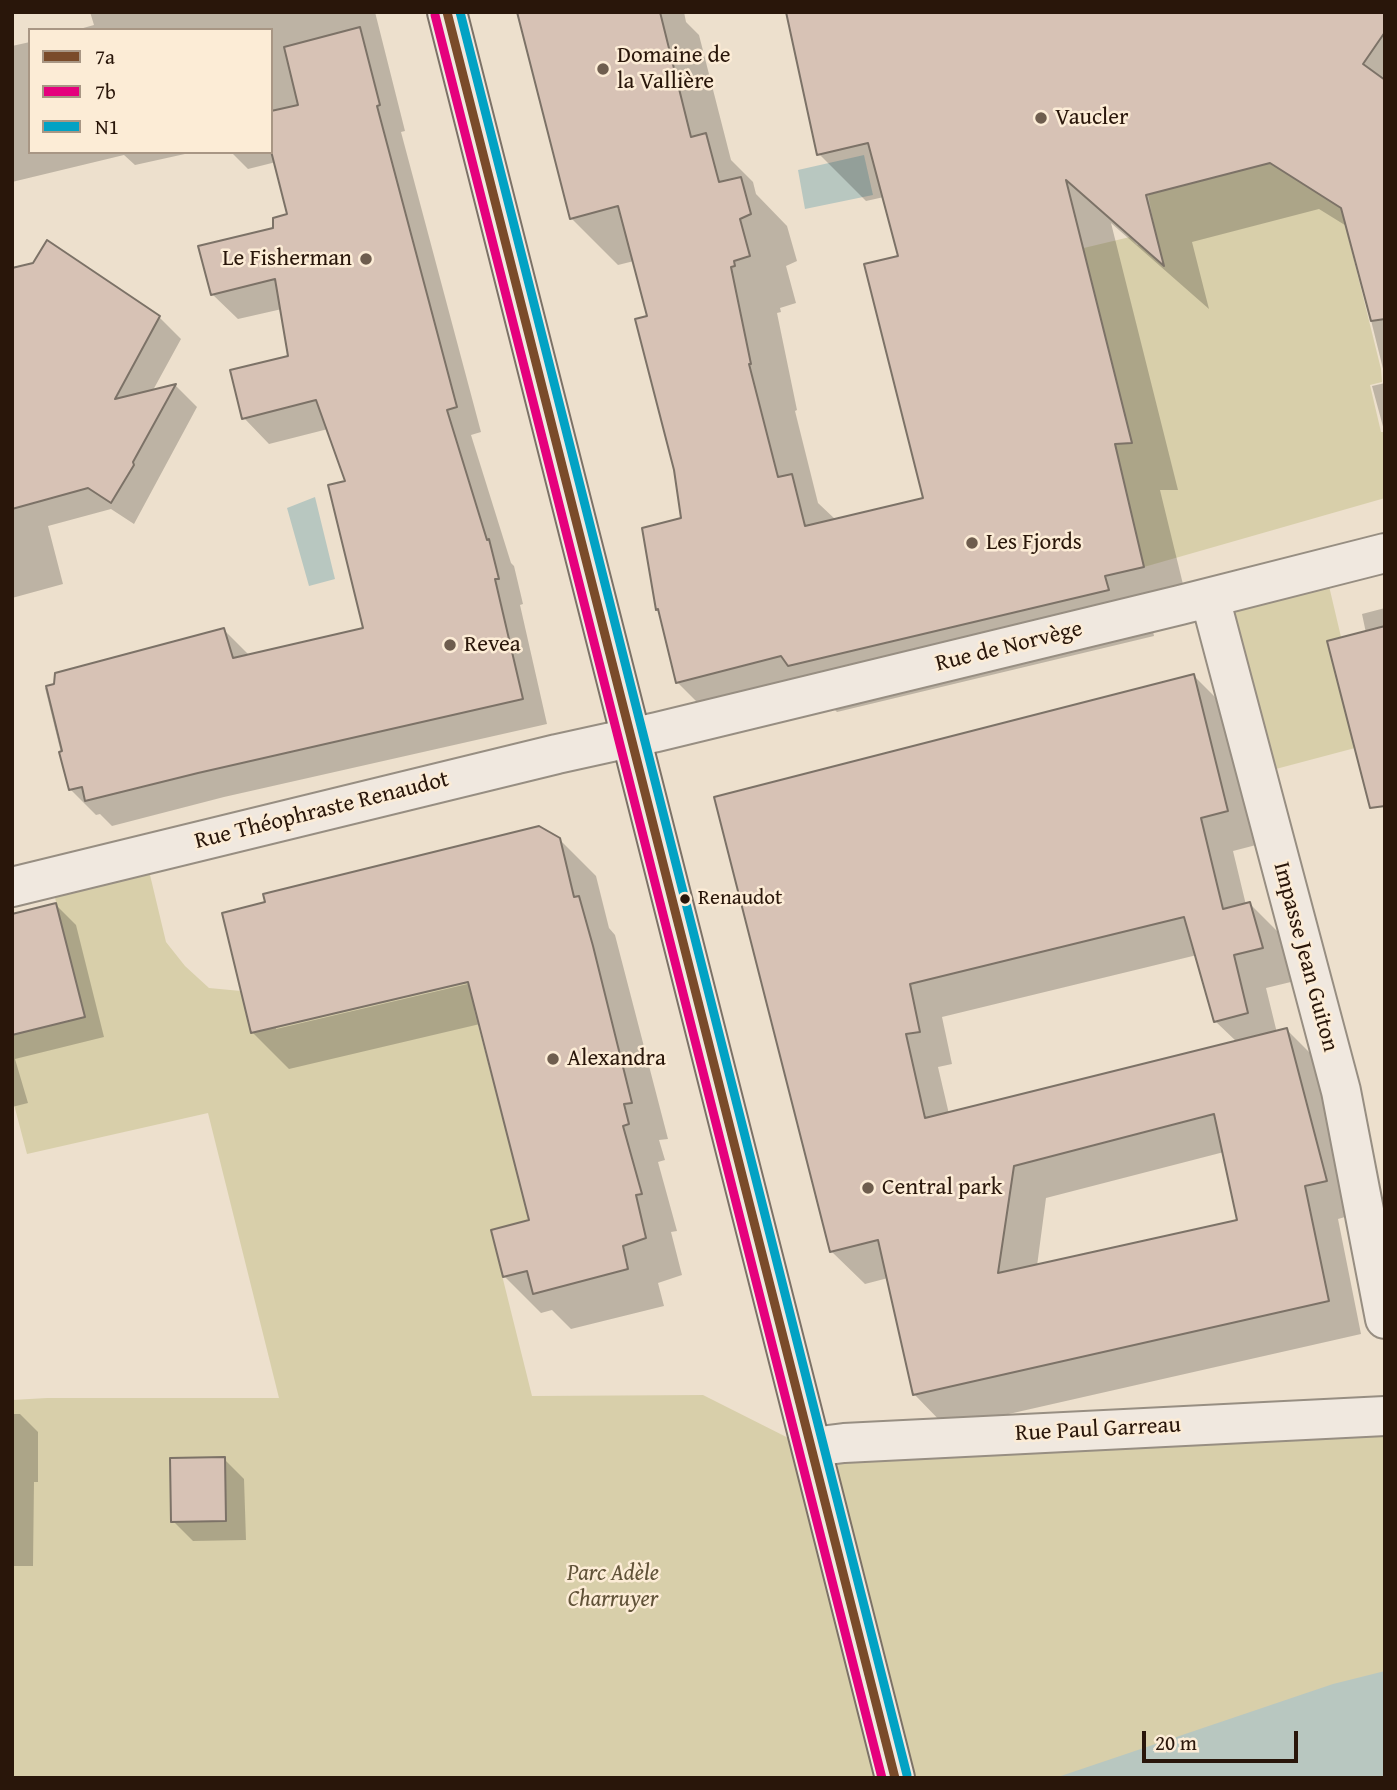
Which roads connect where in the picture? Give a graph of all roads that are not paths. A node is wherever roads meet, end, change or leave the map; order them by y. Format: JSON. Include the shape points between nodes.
{"nodes":[{"id":1,"x":447,"y":12,"type":"edge"},
{"id":2,"x":1385,"y":553,"type":"edge"},
{"id":3,"x":1210,"y":598,"type":"junction"},
{"id":4,"x":631,"y":737,"type":"junction"},
{"id":5,"x":12,"y":887,"type":"edge"},
{"id":6,"x":1385,"y":1319,"type":"edge"},
{"id":7,"x":1385,"y":1416,"type":"edge"},
{"id":8,"x":812,"y":1447,"type":"junction"},
{"id":9,"x":895,"y":1778,"type":"edge"}],
"edges":[{"from":1,"to":4,"type":"street"},
{"from":2,"to":3,"type":"street","name":"Rue de Norvège"},
{"from":3,"to":4,"type":"street","name":"Rue de Norvège"},
{"from":3,"to":6,"type":"street","name":"Impasse Jean Guiton","via":[[1340,1091]]},
{"from":4,"to":5,"type":"street","name":"Rue Théophraste Renaudot"},
{"from":4,"to":8,"type":"street"},
{"from":7,"to":8,"type":"street","name":"Rue Paul Garreau"},
{"from":8,"to":9,"type":"street"}]}
